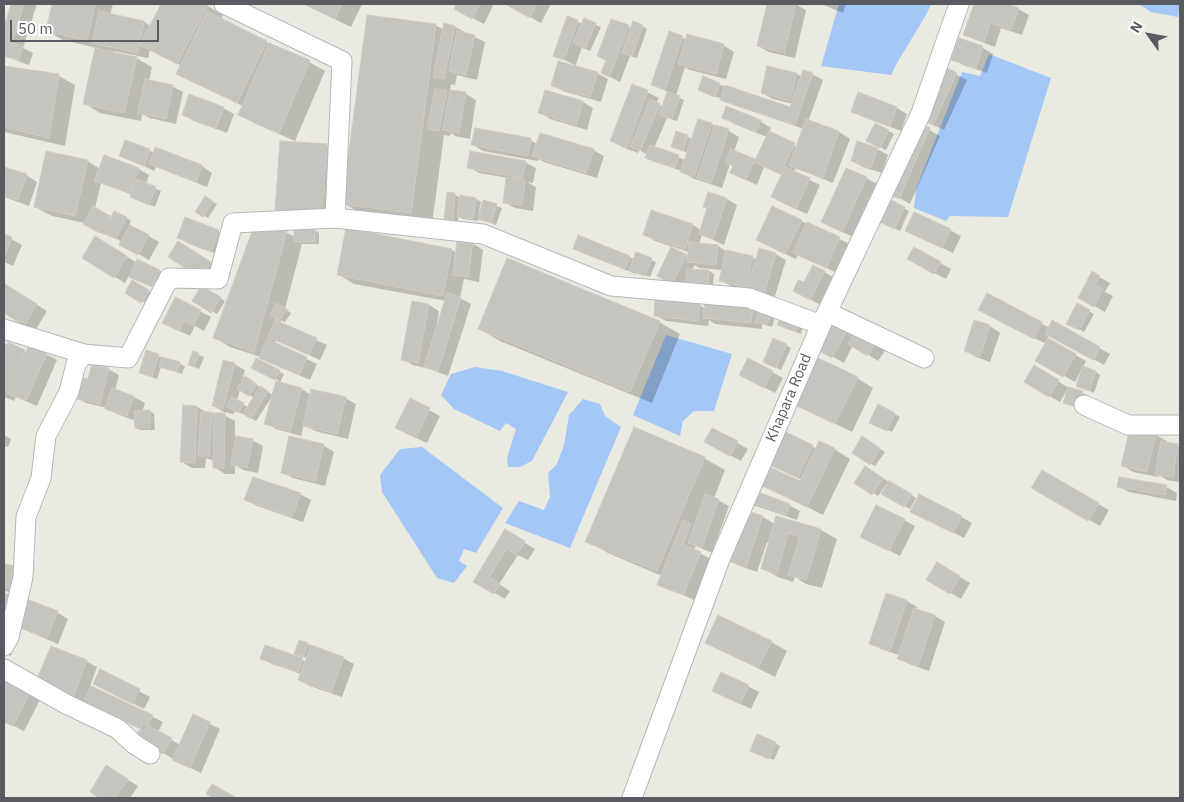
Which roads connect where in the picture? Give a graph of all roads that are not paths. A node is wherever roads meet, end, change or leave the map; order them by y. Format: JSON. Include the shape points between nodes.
{"nodes":[{"id":1,"x":224,"y":4,"type":"edge"},
{"id":2,"x":959,"y":4,"type":"edge"},
{"id":3,"x":335,"y":218,"type":"junction"},
{"id":4,"x":824,"y":319,"type":"junction"},
{"id":5,"x":4,"y":329,"type":"edge"},
{"id":6,"x":84,"y":354,"type":"junction"},
{"id":7,"x":924,"y":358,"type":"dead end"},
{"id":8,"x":1084,"y":405,"type":"dead end"},
{"id":9,"x":1180,"y":425,"type":"edge"},
{"id":10,"x":4,"y":646,"type":"edge"},
{"id":11,"x":4,"y":669,"type":"edge"},
{"id":12,"x":150,"y":754,"type":"dead end"},
{"id":13,"x":632,"y":798,"type":"edge"}],
"edges":[{"from":1,"to":3,"type":"street","via":[[342,61]]},
{"from":2,"to":4,"type":"street","name":"Khapara Road","via":[[921,113]]},
{"from":3,"to":4,"type":"street","via":[[483,234],[611,286],[749,298]]},
{"from":3,"to":6,"type":"street","via":[[233,223],[218,279],[169,278],[128,358]]},
{"from":4,"to":7,"type":"street"},
{"from":4,"to":13,"type":"street","name":"Khapara Road","via":[[720,559]]},
{"from":5,"to":6,"type":"street"},
{"from":6,"to":10,"type":"street","via":[[76,364],[69,392],[46,436],[41,478],[26,517],[23,576]]},
{"from":8,"to":9,"type":"street","via":[[1128,425]]},
{"from":11,"to":12,"type":"street","via":[[118,729]]}]}
